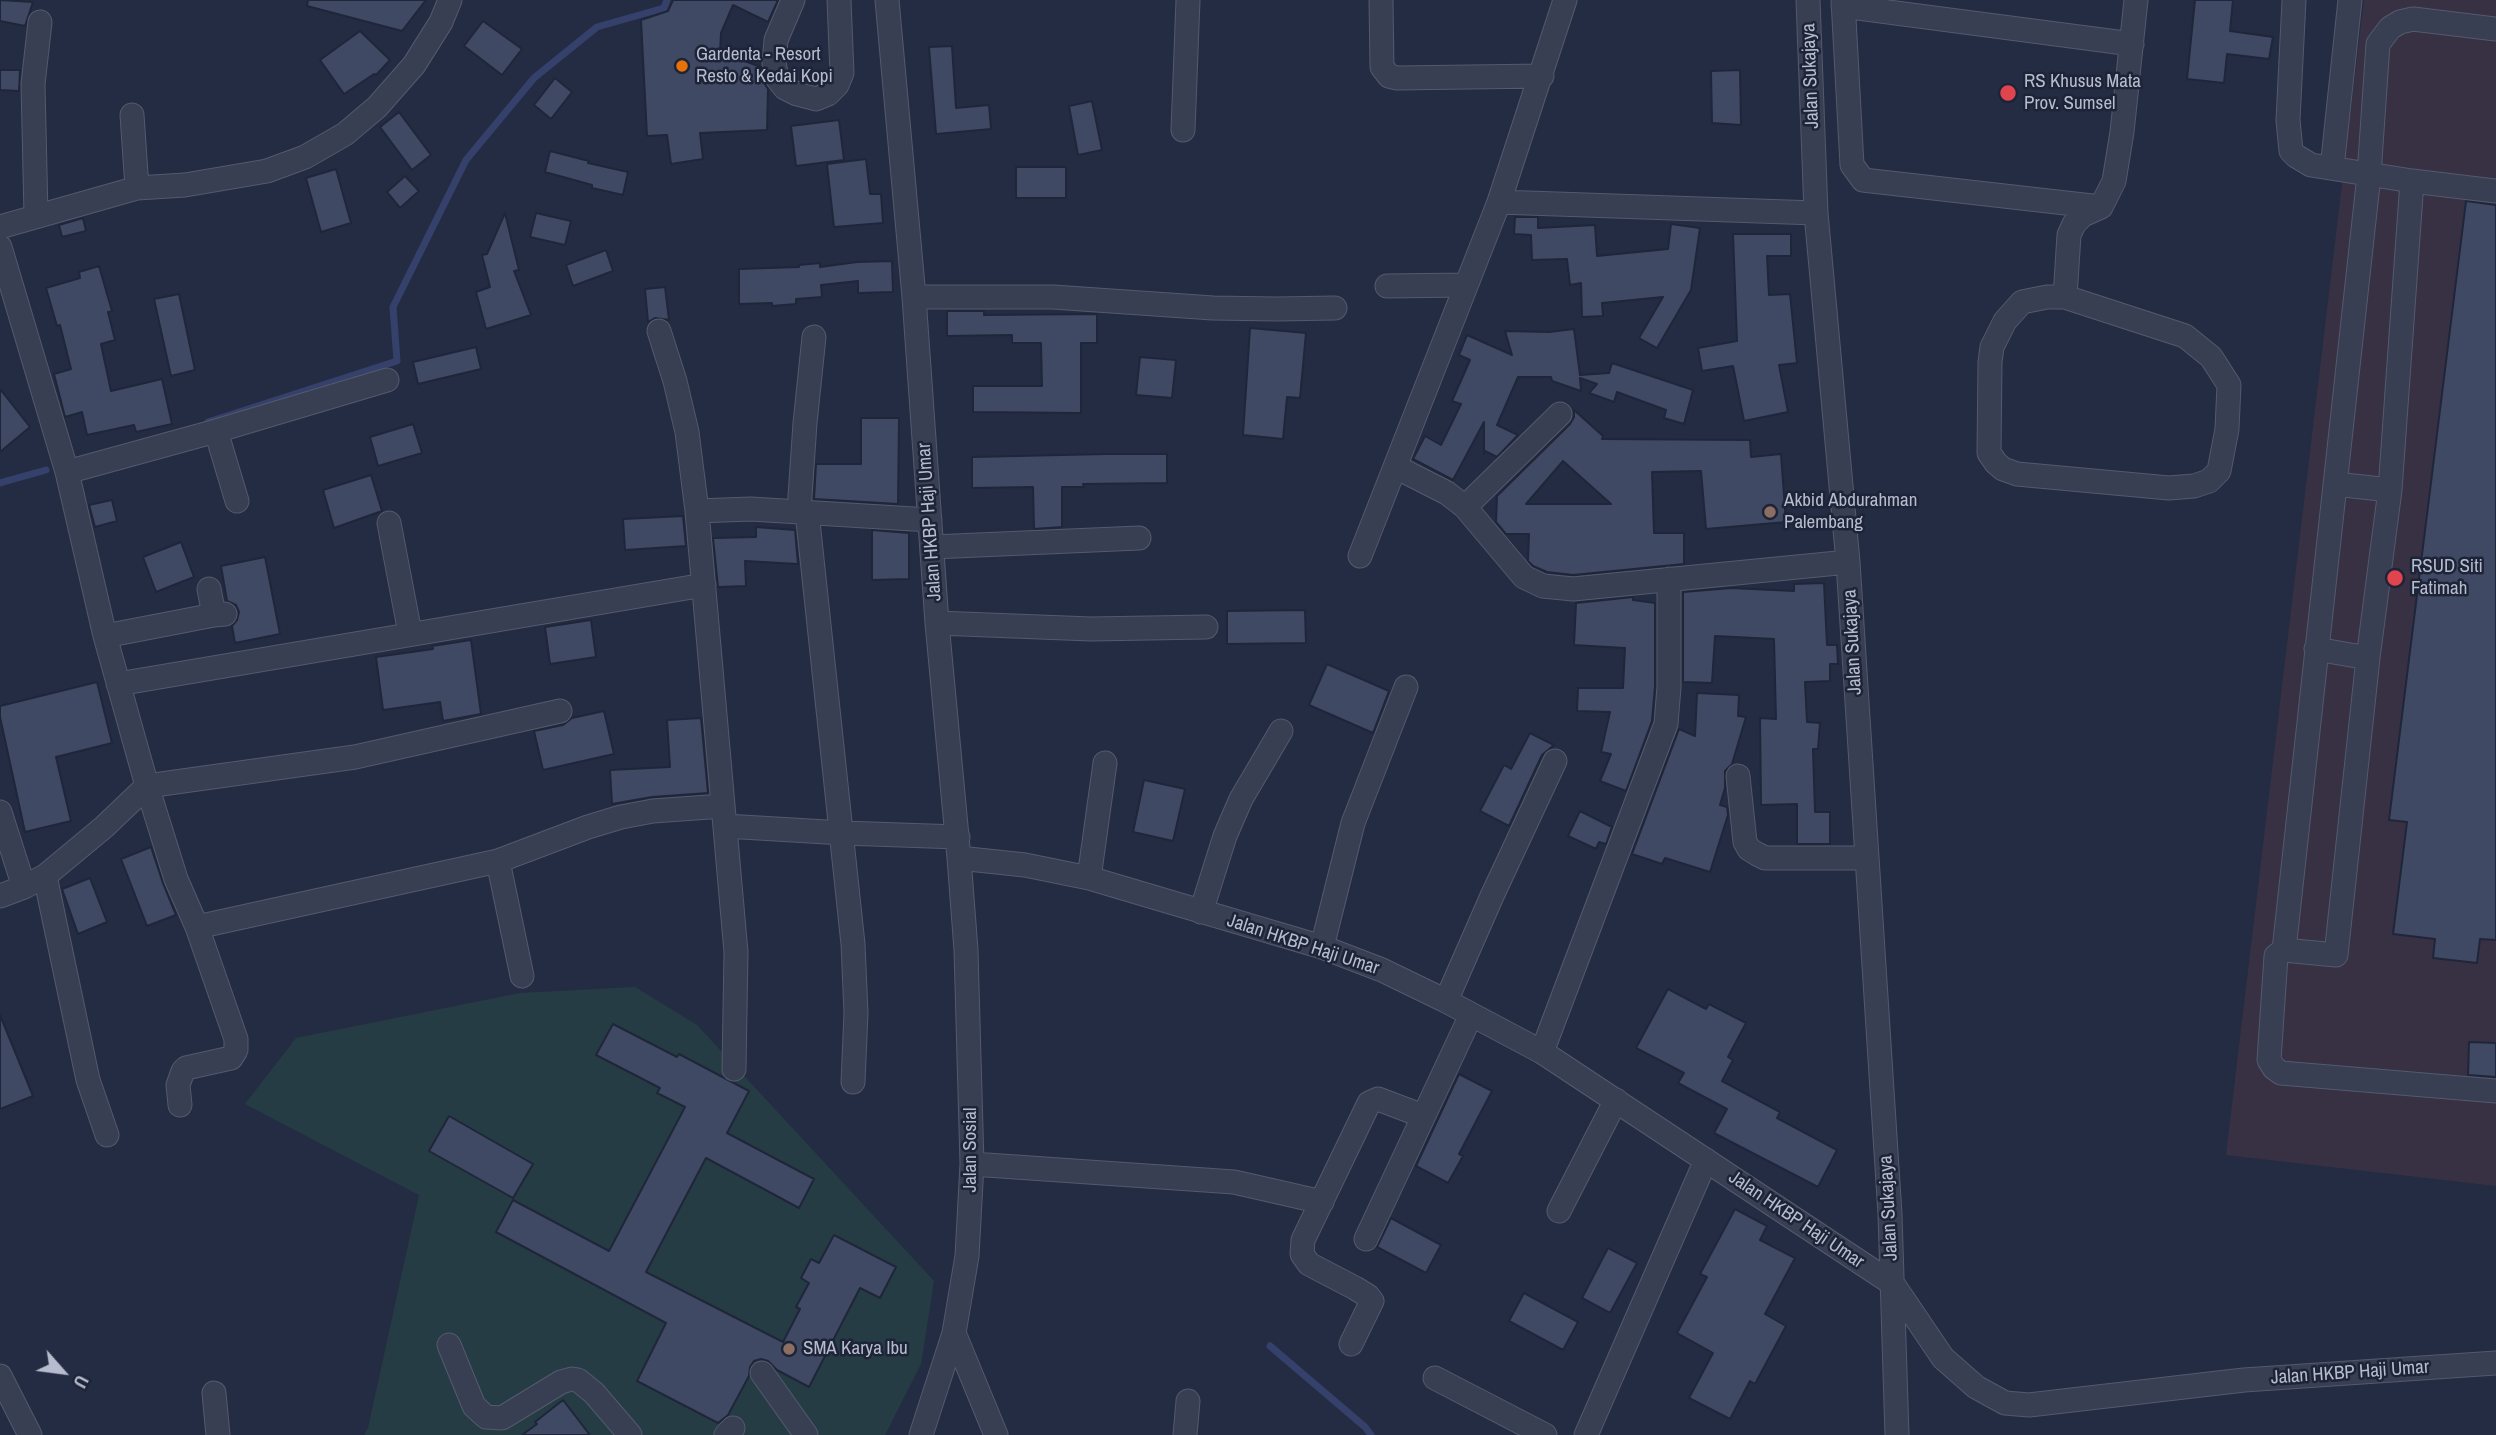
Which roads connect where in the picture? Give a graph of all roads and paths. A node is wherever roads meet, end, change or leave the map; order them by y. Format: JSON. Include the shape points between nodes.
{"nodes":[{"id":1,"x":450,"y":0,"type":"edge"},
{"id":2,"x":793,"y":0,"type":"edge"},
{"id":3,"x":839,"y":0,"type":"edge"},
{"id":4,"x":887,"y":0,"type":"edge"},
{"id":5,"x":1188,"y":0,"type":"edge"},
{"id":6,"x":1381,"y":0,"type":"edge"},
{"id":7,"x":1566,"y":0,"type":"edge"},
{"id":8,"x":1808,"y":0,"type":"edge"},
{"id":9,"x":2136,"y":0,"type":"edge"},
{"id":10,"x":2294,"y":0,"type":"edge"},
{"id":11,"x":2350,"y":0,"type":"edge"},
{"id":12,"x":1843,"y":3,"type":"edge"},
{"id":13,"x":40,"y":22,"type":"dead end"},
{"id":14,"x":2496,"y":29,"type":"edge"},
{"id":15,"x":2132,"y":44,"type":"junction"},
{"id":16,"x":1542,"y":76,"type":"junction"},
{"id":17,"x":132,"y":115,"type":"dead end"},
{"id":18,"x":1183,"y":130,"type":"dead end"},
{"id":19,"x":2332,"y":168,"type":"junction"},
{"id":20,"x":2369,"y":175,"type":"junction"},
{"id":21,"x":2412,"y":181,"type":"junction"},
{"id":22,"x":137,"y":188,"type":"junction"},
{"id":23,"x":2496,"y":191,"type":"edge"},
{"id":24,"x":1499,"y":202,"type":"junction"},
{"id":25,"x":2101,"y":207,"type":"junction"},
{"id":26,"x":1816,"y":214,"type":"junction"},
{"id":27,"x":36,"y":215,"type":"junction"},
{"id":28,"x":0,"y":227,"type":"edge"},
{"id":29,"x":0,"y":247,"type":"edge"},
{"id":30,"x":1466,"y":285,"type":"junction"},
{"id":31,"x":1387,"y":286,"type":"dead end"},
{"id":32,"x":914,"y":297,"type":"junction"},
{"id":33,"x":2065,"y":297,"type":"junction"},
{"id":34,"x":1335,"y":308,"type":"dead end"},
{"id":35,"x":659,"y":331,"type":"dead end"},
{"id":36,"x":814,"y":337,"type":"dead end"},
{"id":37,"x":387,"y":380,"type":"dead end"},
{"id":38,"x":1560,"y":414,"type":"dead end"},
{"id":39,"x":216,"y":431,"type":"junction"},
{"id":40,"x":1396,"y":467,"type":"junction"},
{"id":41,"x":66,"y":472,"type":"junction"},
{"id":42,"x":2335,"y":484,"type":"junction"},
{"id":43,"x":2390,"y":490,"type":"junction"},
{"id":44,"x":237,"y":501,"type":"dead end"},
{"id":45,"x":1465,"y":507,"type":"junction"},
{"id":46,"x":697,"y":511,"type":"junction"},
{"id":47,"x":803,"y":512,"type":"junction"},
{"id":48,"x":930,"y":520,"type":"junction"},
{"id":49,"x":389,"y":523,"type":"dead end"},
{"id":50,"x":1139,"y":538,"type":"dead end"},
{"id":51,"x":932,"y":547,"type":"junction"},
{"id":52,"x":1360,"y":556,"type":"dead end"},
{"id":53,"x":1848,"y":562,"type":"junction"},
{"id":54,"x":1669,"y":579,"type":"junction"},
{"id":55,"x":704,"y":585,"type":"junction"},
{"id":56,"x":209,"y":589,"type":"dead end"},
{"id":57,"x":937,"y":623,"type":"junction"},
{"id":58,"x":1206,"y":627,"type":"dead end"},
{"id":59,"x":410,"y":633,"type":"junction"},
{"id":60,"x":105,"y":636,"type":"junction"},
{"id":61,"x":2316,"y":649,"type":"junction"},
{"id":62,"x":2368,"y":658,"type":"junction"},
{"id":63,"x":118,"y":684,"type":"junction"},
{"id":64,"x":1406,"y":687,"type":"dead end"},
{"id":65,"x":560,"y":711,"type":"dead end"},
{"id":66,"x":1281,"y":731,"type":"dead end"},
{"id":67,"x":1555,"y":761,"type":"dead end"},
{"id":68,"x":1105,"y":763,"type":"dead end"},
{"id":69,"x":1738,"y":776,"type":"dead end"},
{"id":70,"x":147,"y":786,"type":"junction"},
{"id":71,"x":0,"y":812,"type":"edge"},
{"id":72,"x":724,"y":816,"type":"junction"},
{"id":73,"x":843,"y":833,"type":"junction"},
{"id":74,"x":959,"y":847,"type":"junction"},
{"id":75,"x":1866,"y":858,"type":"junction"},
{"id":76,"x":498,"y":862,"type":"junction"},
{"id":77,"x":1089,"y":878,"type":"junction"},
{"id":78,"x":35,"y":881,"type":"junction"},
{"id":79,"x":0,"y":896,"type":"edge"},
{"id":80,"x":1201,"y":912,"type":"junction"},
{"id":81,"x":197,"y":927,"type":"junction"},
{"id":82,"x":1322,"y":947,"type":"junction"},
{"id":83,"x":2284,"y":950,"type":"junction"},
{"id":84,"x":522,"y":976,"type":"dead end"},
{"id":85,"x":1446,"y":1001,"type":"junction"},
{"id":86,"x":1471,"y":1015,"type":"junction"},
{"id":87,"x":1542,"y":1052,"type":"junction"},
{"id":88,"x":734,"y":1069,"type":"dead end"},
{"id":89,"x":853,"y":1082,"type":"dead end"},
{"id":90,"x":2496,"y":1091,"type":"edge"},
{"id":91,"x":1616,"y":1100,"type":"junction"},
{"id":92,"x":180,"y":1105,"type":"dead end"},
{"id":93,"x":1423,"y":1116,"type":"junction"},
{"id":94,"x":107,"y":1135,"type":"dead end"},
{"id":95,"x":1706,"y":1160,"type":"junction"},
{"id":96,"x":972,"y":1164,"type":"junction"},
{"id":97,"x":1322,"y":1202,"type":"junction"},
{"id":98,"x":1559,"y":1211,"type":"dead end"},
{"id":99,"x":1366,"y":1239,"type":"dead end"},
{"id":100,"x":1893,"y":1284,"type":"junction"},
{"id":101,"x":954,"y":1333,"type":"junction"},
{"id":102,"x":1351,"y":1344,"type":"dead end"},
{"id":103,"x":449,"y":1345,"type":"dead end"},
{"id":104,"x":2496,"y":1363,"type":"edge"},
{"id":105,"x":762,"y":1373,"type":"dead end"},
{"id":106,"x":0,"y":1376,"type":"edge"},
{"id":107,"x":1435,"y":1378,"type":"dead end"},
{"id":108,"x":214,"y":1393,"type":"dead end"},
{"id":109,"x":1188,"y":1401,"type":"dead end"},
{"id":110,"x":30,"y":1435,"type":"edge"},
{"id":111,"x":218,"y":1435,"type":"edge"},
{"id":112,"x":630,"y":1435,"type":"edge"},
{"id":113,"x":806,"y":1435,"type":"edge"},
{"id":114,"x":920,"y":1435,"type":"edge"},
{"id":115,"x":996,"y":1435,"type":"edge"},
{"id":116,"x":1185,"y":1435,"type":"edge"},
{"id":117,"x":1545,"y":1435,"type":"edge"},
{"id":118,"x":1586,"y":1435,"type":"edge"},
{"id":119,"x":1896,"y":1435,"type":"edge"}],
"edges":[{"from":1,"to":22,"type":"street","via":[[414,65],[377,107],[345,134],[267,171]]},
{"from":2,"to":3,"type":"street","via":[[776,40],[777,78],[785,88],[816,99],[837,85],[842,73]]},
{"from":4,"to":32,"type":"street","name":"Jalan HKBP Haji Umar"},
{"from":5,"to":18,"type":"street"},
{"from":6,"to":16,"type":"street","via":[[1382,67],[1389,76]]},
{"from":7,"to":16,"type":"street"},
{"from":8,"to":26,"type":"street","name":"Jalan Sukajaya"},
{"from":9,"to":15,"type":"street"},
{"from":10,"to":19,"type":"street","via":[[2291,150],[2311,165]]},
{"from":11,"to":19,"type":"street"},
{"from":12,"to":15,"type":"street"},
{"from":12,"to":25,"type":"street","via":[[1852,165],[1863,180]]},
{"from":13,"to":27,"type":"street","via":[[33,84]]},
{"from":14,"to":20,"type":"street","via":[[2425,19],[2390,28],[2378,44]]},
{"from":15,"to":25,"type":"street","via":[[2118,160]]},
{"from":16,"to":24,"type":"street"},
{"from":17,"to":22,"type":"street"},
{"from":19,"to":20,"type":"street"},
{"from":20,"to":21,"type":"street"},
{"from":20,"to":42,"type":"street"},
{"from":21,"to":23,"type":"street"},
{"from":21,"to":43,"type":"street"},
{"from":22,"to":27,"type":"street"},
{"from":24,"to":26,"type":"street"},
{"from":24,"to":30,"type":"street"},
{"from":25,"to":33,"type":"street","via":[[2084,215],[2069,235]]},
{"from":26,"to":53,"type":"street","name":"Jalan Sukajaya"},
{"from":27,"to":28,"type":"street"},
{"from":29,"to":41,"type":"street"},
{"from":30,"to":31,"type":"street"},
{"from":30,"to":40,"type":"street"},
{"from":32,"to":34,"type":"street","via":[[1053,297],[1213,308]]},
{"from":32,"to":48,"type":"street","name":"Jalan HKBP Haji Umar"},
{"from":33,"to":33,"type":"street","via":[[2185,336],[2211,357],[2229,386],[2219,471],[2209,481],[2169,488],[2017,474],[1996,463],[1989,453],[1992,347],[2004,321],[2021,302]]},
{"from":35,"to":46,"type":"street","via":[[687,432]]},
{"from":36,"to":47,"type":"street","via":[[805,423]]},
{"from":37,"to":39,"type":"street"},
{"from":38,"to":45,"type":"street"},
{"from":39,"to":41,"type":"street"},
{"from":39,"to":44,"type":"street"},
{"from":40,"to":45,"type":"street"},
{"from":40,"to":52,"type":"street"},
{"from":41,"to":60,"type":"street"},
{"from":42,"to":43,"type":"street"},
{"from":42,"to":61,"type":"street"},
{"from":43,"to":62,"type":"street"},
{"from":45,"to":54,"type":"street","via":[[1534,583],[1573,589]]},
{"from":46,"to":47,"type":"street"},
{"from":46,"to":55,"type":"street"},
{"from":47,"to":48,"type":"street"},
{"from":47,"to":73,"type":"street"},
{"from":48,"to":51,"type":"street","name":"Jalan HKBP Haji Umar"},
{"from":49,"to":59,"type":"street"},
{"from":50,"to":51,"type":"street"},
{"from":51,"to":57,"type":"street","name":"Jalan HKBP Haji Umar"},
{"from":53,"to":54,"type":"street"},
{"from":53,"to":75,"type":"street","name":"Jalan Sukajaya"},
{"from":54,"to":87,"type":"street","via":[[1666,724]]},
{"from":55,"to":59,"type":"street"},
{"from":55,"to":72,"type":"street"},
{"from":56,"to":60,"type":"street","via":[[219,614]]},
{"from":57,"to":58,"type":"street","via":[[1091,629]]},
{"from":57,"to":74,"type":"street","name":"Jalan HKBP Haji Umar"},
{"from":59,"to":63,"type":"street"},
{"from":60,"to":63,"type":"street"},
{"from":61,"to":62,"type":"street"},
{"from":61,"to":83,"type":"street"},
{"from":62,"to":83,"type":"street","via":[[2336,955]]},
{"from":63,"to":70,"type":"street"},
{"from":64,"to":82,"type":"street","via":[[1353,823]]},
{"from":65,"to":70,"type":"street","via":[[355,757]]},
{"from":66,"to":80,"type":"street","via":[[1224,836]]},
{"from":67,"to":85,"type":"street"},
{"from":68,"to":77,"type":"street"},
{"from":69,"to":75,"type":"street","via":[[1749,849],[1765,858]]},
{"from":70,"to":78,"type":"street"},
{"from":70,"to":81,"type":"street","via":[[176,879]]},
{"from":71,"to":78,"type":"street"},
{"from":72,"to":73,"type":"street"},
{"from":72,"to":76,"type":"street","via":[[653,811],[621,817]]},
{"from":72,"to":88,"type":"street","via":[[736,953]]},
{"from":73,"to":74,"type":"street"},
{"from":73,"to":89,"type":"street","via":[[856,1013]]},
{"from":74,"to":77,"type":"street","name":"Jalan HKBP Haji Umar"},
{"from":74,"to":96,"type":"street","name":"Jalan Sosial"},
{"from":75,"to":100,"type":"street","name":"Jalan Sukajaya"},
{"from":76,"to":81,"type":"street"},
{"from":76,"to":84,"type":"street"},
{"from":77,"to":80,"type":"street","name":"Jalan HKBP Haji Umar"},
{"from":78,"to":79,"type":"street"},
{"from":78,"to":94,"type":"street"},
{"from":80,"to":82,"type":"street","name":"Jalan HKBP Haji Umar"},
{"from":81,"to":92,"type":"street","via":[[237,1045],[226,1061],[183,1071],[178,1085]]},
{"from":82,"to":85,"type":"street","name":"Jalan HKBP Haji Umar"},
{"from":83,"to":90,"type":"street","via":[[2276,956],[2269,1060],[2281,1073]]},
{"from":85,"to":86,"type":"street","name":"Jalan HKBP Haji Umar"},
{"from":86,"to":87,"type":"street","name":"Jalan HKBP Haji Umar"},
{"from":86,"to":93,"type":"street"},
{"from":87,"to":91,"type":"street","name":"Jalan HKBP Haji Umar"},
{"from":91,"to":95,"type":"street","name":"Jalan HKBP Haji Umar"},
{"from":91,"to":98,"type":"street"},
{"from":93,"to":97,"type":"street","via":[[1371,1100]]},
{"from":93,"to":99,"type":"street"},
{"from":95,"to":100,"type":"street","name":"Jalan HKBP Haji Umar"},
{"from":95,"to":118,"type":"street"},
{"from":96,"to":97,"type":"street","via":[[1234,1182]]},
{"from":96,"to":101,"type":"street","name":"Jalan Sosial","via":[[967,1256]]},
{"from":97,"to":102,"type":"street","via":[[1303,1240],[1302,1254],[1309,1264],[1372,1301]]},
{"from":100,"to":104,"type":"street","name":"Jalan HKBP Haji Umar","via":[[1943,1358],[1960,1375],[1991,1397],[2017,1405],[2244,1380]]},
{"from":100,"to":119,"type":"street","name":"Jalan Sukajaya"},
{"from":101,"to":114,"type":"street","name":"Jalan Sosial"},
{"from":101,"to":115,"type":"street"},
{"from":103,"to":112,"type":"street","via":[[474,1406],[486,1417],[502,1418],[572,1379],[594,1393]]},
{"from":105,"to":113,"type":"street"},
{"from":106,"to":110,"type":"street"},
{"from":107,"to":117,"type":"street"},
{"from":108,"to":111,"type":"street"},
{"from":109,"to":116,"type":"street"}]}
